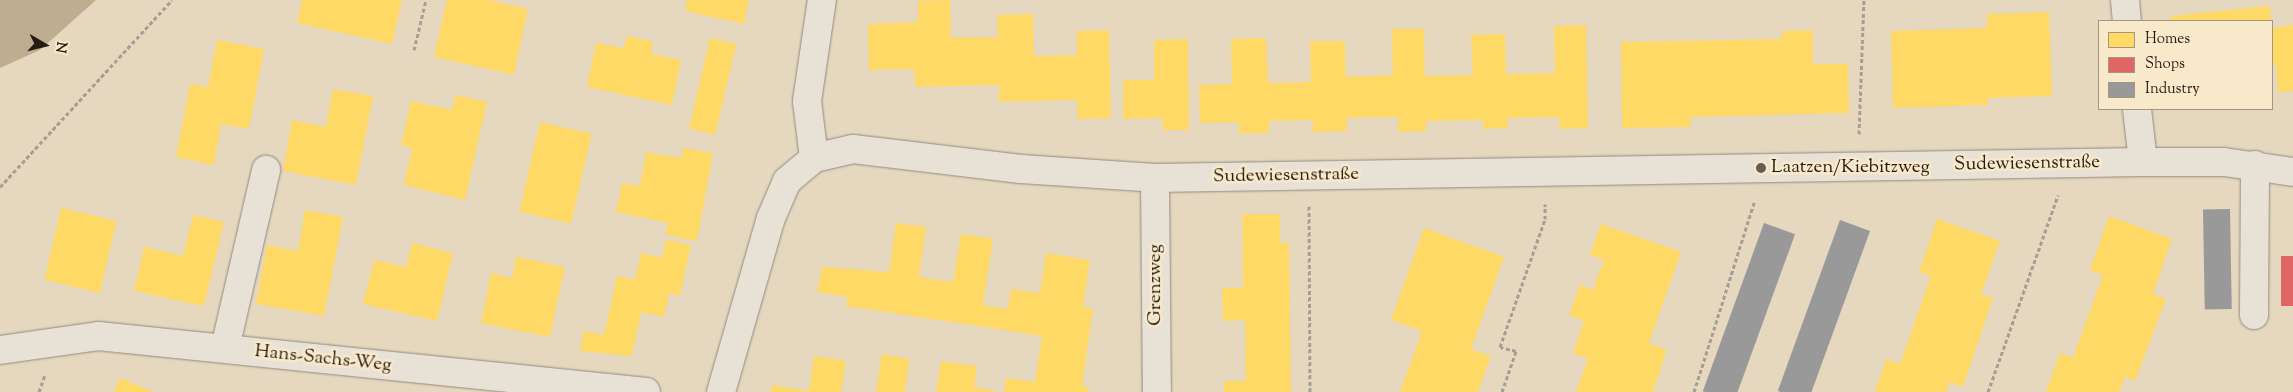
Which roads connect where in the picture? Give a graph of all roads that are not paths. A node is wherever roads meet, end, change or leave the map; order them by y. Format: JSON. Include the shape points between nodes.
{"nodes":[{"id":1,"x":822,"y":0,"type":"edge"},
{"id":2,"x":2125,"y":0,"type":"edge"},
{"id":3,"x":2127,"y":20,"type":"edge"},
{"id":4,"x":2137,"y":110,"type":"edge"},
{"id":5,"x":814,"y":158,"type":"junction"},
{"id":6,"x":2144,"y":162,"type":"junction"},
{"id":7,"x":2255,"y":165,"type":"junction"},
{"id":8,"x":266,"y":170,"type":"dead end"},
{"id":9,"x":2293,"y":172,"type":"edge"},
{"id":10,"x":1155,"y":178,"type":"junction"},
{"id":11,"x":2254,"y":314,"type":"dead end"},
{"id":12,"x":225,"y":348,"type":"junction"},
{"id":13,"x":0,"y":350,"type":"edge"},
{"id":14,"x":646,"y":392,"type":"edge"},
{"id":15,"x":721,"y":392,"type":"edge"},
{"id":16,"x":1157,"y":392,"type":"edge"}],
"edges":[{"from":1,"to":5,"type":"street","via":[[808,101]]},
{"from":2,"to":3,"type":"street"},
{"from":4,"to":6,"type":"street"},
{"from":5,"to":10,"type":"street","name":"Sudewiesenstraße","via":[[853,149],[1021,169]]},
{"from":5,"to":15,"type":"street","via":[[787,181],[771,218]]},
{"from":6,"to":7,"type":"street","name":"Sudewiesenstraße"},
{"from":6,"to":10,"type":"street","name":"Sudewiesenstraße"},
{"from":7,"to":9,"type":"street","name":"Sudewiesenstraße"},
{"from":7,"to":11,"type":"street"},
{"from":8,"to":12,"type":"street"},
{"from":10,"to":16,"type":"street","name":"Grenzweg"},
{"from":12,"to":13,"type":"street","name":"Hans-Sachs-Weg","via":[[98,336]]},
{"from":12,"to":14,"type":"street","name":"Hans-Sachs-Weg"}]}
